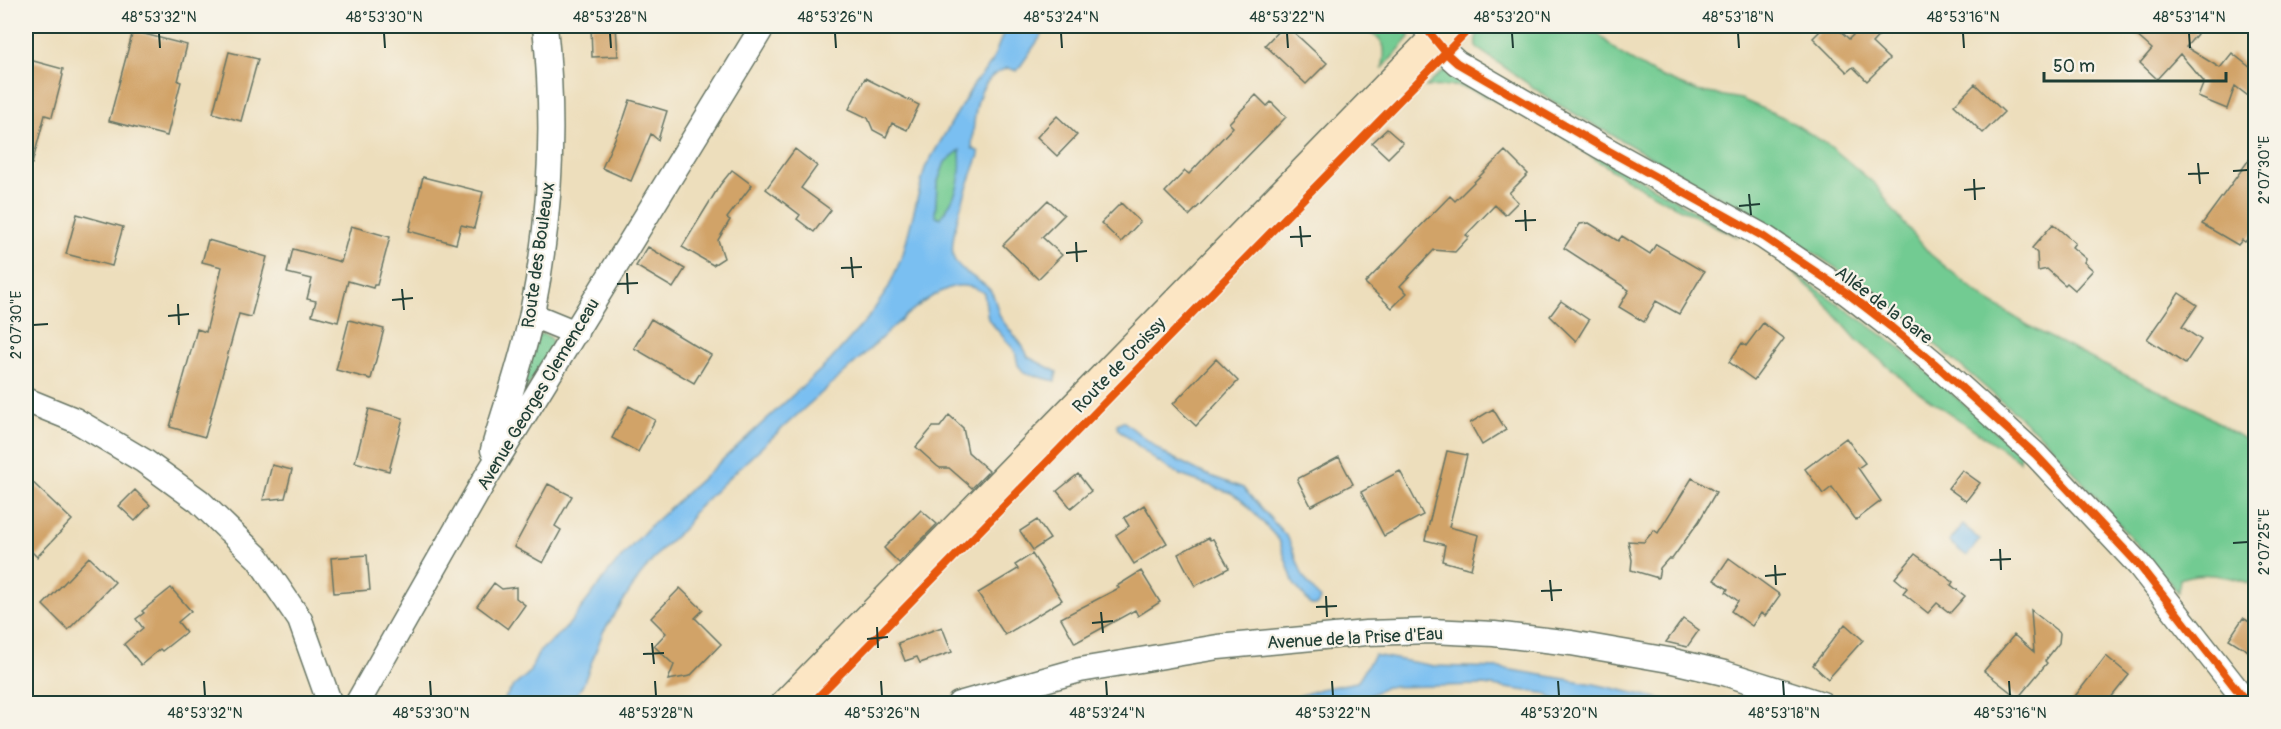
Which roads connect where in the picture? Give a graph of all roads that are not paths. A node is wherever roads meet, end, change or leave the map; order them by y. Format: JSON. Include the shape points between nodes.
{"nodes":[{"id":1,"x":545,"y":26,"type":"edge"},
{"id":2,"x":763,"y":26,"type":"edge"},
{"id":3,"x":1436,"y":30,"type":"edge"},
{"id":4,"x":532,"y":315,"type":"junction"},
{"id":5,"x":576,"y":333,"type":"junction"},
{"id":6,"x":26,"y":400,"type":"edge"},
{"id":7,"x":486,"y":479,"type":"junction"},
{"id":8,"x":330,"y":704,"type":"edge"},
{"id":9,"x":357,"y":704,"type":"edge"},
{"id":10,"x":788,"y":704,"type":"edge"},
{"id":11,"x":959,"y":704,"type":"edge"},
{"id":12,"x":1822,"y":704,"type":"edge"},
{"id":13,"x":2248,"y":704,"type":"edge"}],
"edges":[{"from":1,"to":4,"type":"street","name":"Route des Bouleaux","via":[[551,115],[550,175]]},
{"from":2,"to":5,"type":"street","name":"Avenue Georges Clemenceau"},
{"from":3,"to":10,"type":"main road","name":"Route de Croissy"},
{"from":3,"to":13,"type":"street","name":"Allée de la Gare","via":[[1457,63],[1764,237],[1891,327],[2036,455],[2139,565]]},
{"from":4,"to":5,"type":"street"},
{"from":4,"to":7,"type":"street","name":"Route des Bouleaux"},
{"from":5,"to":7,"type":"street","name":"Avenue Georges Clemenceau"},
{"from":6,"to":8,"type":"street","via":[[75,420],[144,461],[199,501],[258,558],[300,620]]},
{"from":7,"to":9,"type":"street","name":"Avenue Georges Clemenceau"},
{"from":11,"to":12,"type":"street","name":"Avenue de la Prise d'Eau","via":[[1080,670],[1207,649],[1366,633],[1431,632],[1516,636],[1669,660]]}]}
